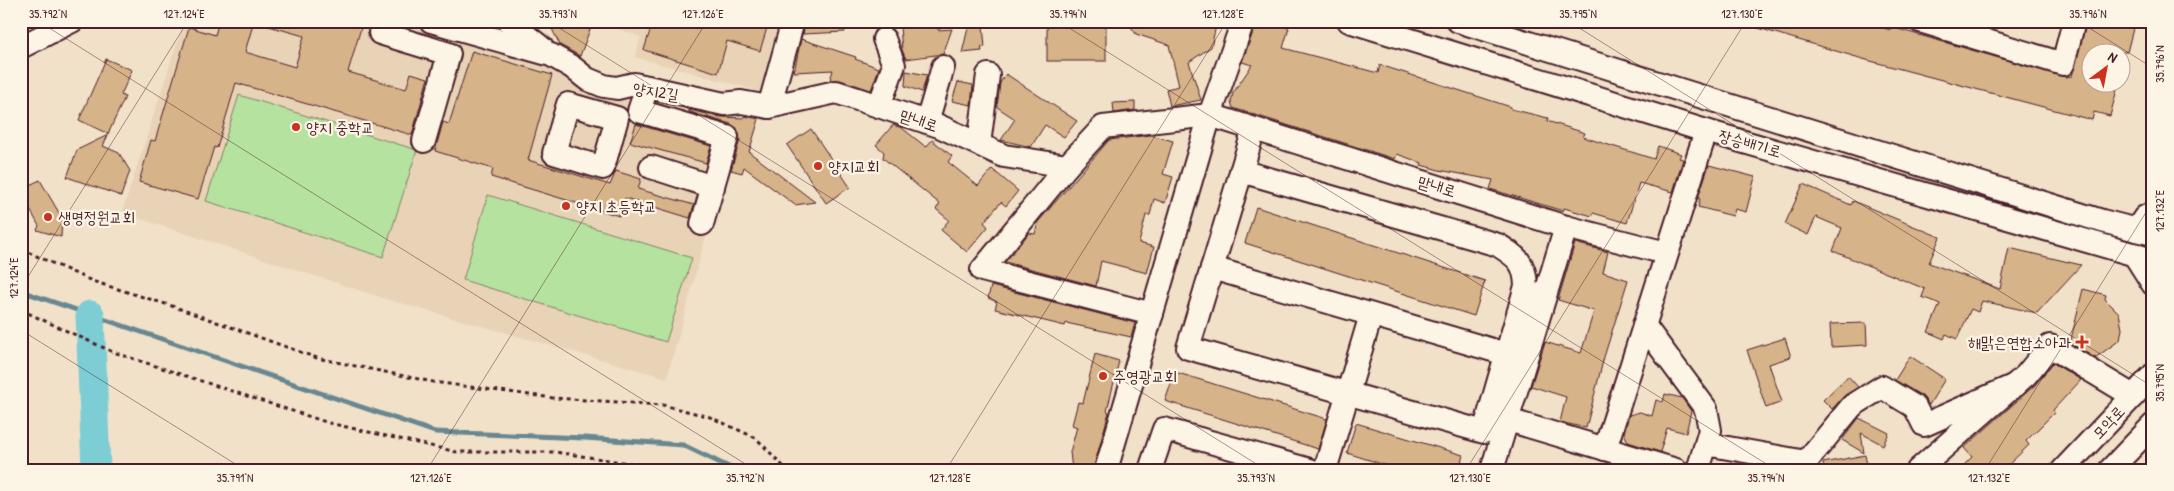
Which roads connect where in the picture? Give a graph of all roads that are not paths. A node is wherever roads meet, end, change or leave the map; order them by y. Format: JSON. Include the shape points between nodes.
{"nodes":[{"id":1,"x":72,"y":21,"type":"edge"},
{"id":2,"x":383,"y":21,"type":"edge"},
{"id":3,"x":431,"y":21,"type":"edge"},
{"id":4,"x":508,"y":21,"type":"edge"},
{"id":5,"x":792,"y":21,"type":"edge"},
{"id":6,"x":1243,"y":21,"type":"edge"},
{"id":7,"x":1349,"y":21,"type":"edge"},
{"id":8,"x":1459,"y":21,"type":"edge"},
{"id":9,"x":1920,"y":21,"type":"edge"},
{"id":10,"x":2074,"y":21,"type":"edge"},
{"id":11,"x":884,"y":39,"type":"dead end"},
{"id":12,"x":21,"y":47,"type":"edge"},
{"id":13,"x":1451,"y":53,"type":"junction"},
{"id":14,"x":551,"y":55,"type":"junction"},
{"id":15,"x":943,"y":67,"type":"dead end"},
{"id":16,"x":988,"y":75,"type":"dead end"},
{"id":17,"x":604,"y":86,"type":"junction"},
{"id":18,"x":646,"y":87,"type":"junction"},
{"id":19,"x":879,"y":106,"type":"junction"},
{"id":20,"x":769,"y":107,"type":"junction"},
{"id":21,"x":596,"y":112,"type":"dead end"},
{"id":22,"x":1210,"y":115,"type":"junction"},
{"id":23,"x":927,"y":122,"type":"junction"},
{"id":24,"x":1254,"y":129,"type":"junction"},
{"id":25,"x":1706,"y":131,"type":"junction"},
{"id":26,"x":424,"y":141,"type":"dead end"},
{"id":27,"x":979,"y":144,"type":"junction"},
{"id":28,"x":1067,"y":166,"type":"junction"},
{"id":29,"x":651,"y":167,"type":"dead end"},
{"id":30,"x":1241,"y":171,"type":"junction"},
{"id":31,"x":713,"y":187,"type":"junction"},
{"id":32,"x":2153,"y":213,"type":"edge"},
{"id":33,"x":702,"y":224,"type":"dead end"},
{"id":34,"x":1566,"y":227,"type":"junction"},
{"id":35,"x":2144,"y":232,"type":"edge"},
{"id":36,"x":1666,"y":253,"type":"junction"},
{"id":37,"x":2143,"y":257,"type":"edge"},
{"id":38,"x":1212,"y":268,"type":"junction"},
{"id":39,"x":2153,"y":284,"type":"edge"},
{"id":40,"x":1152,"y":314,"type":"junction"},
{"id":41,"x":1371,"y":315,"type":"junction"},
{"id":42,"x":1644,"y":325,"type":"junction"},
{"id":43,"x":1506,"y":354,"type":"junction"},
{"id":44,"x":2153,"y":375,"type":"edge"},
{"id":45,"x":2015,"y":385,"type":"junction"},
{"id":46,"x":1348,"y":393,"type":"junction"},
{"id":47,"x":2133,"y":396,"type":"junction"},
{"id":48,"x":1508,"y":420,"type":"junction"},
{"id":49,"x":2153,"y":425,"type":"edge"},
{"id":50,"x":1706,"y":444,"type":"junction"},
{"id":51,"x":1605,"y":449,"type":"junction"},
{"id":52,"x":1106,"y":470,"type":"edge"},
{"id":53,"x":1150,"y":470,"type":"edge"},
{"id":54,"x":1310,"y":470,"type":"edge"},
{"id":55,"x":1325,"y":470,"type":"edge"},
{"id":56,"x":1492,"y":470,"type":"edge"},
{"id":57,"x":1676,"y":470,"type":"edge"},
{"id":58,"x":1698,"y":470,"type":"edge"},
{"id":59,"x":1918,"y":470,"type":"edge"},
{"id":60,"x":2063,"y":470,"type":"edge"},
{"id":61,"x":2110,"y":470,"type":"edge"}],
"edges":[{"from":1,"to":12,"type":"street"},
{"from":2,"to":26,"type":"street","via":[[380,33],[449,54]]},
{"from":3,"to":14,"type":"street","name":"양지2길"},
{"from":4,"to":14,"type":"street","name":"양지2길"},
{"from":5,"to":20,"type":"street"},
{"from":6,"to":22,"type":"street"},
{"from":7,"to":13,"type":"street","name":"장승배기로"},
{"from":8,"to":13,"type":"street"},
{"from":8,"to":35,"type":"street","name":"장승배기로"},
{"from":9,"to":10,"type":"street","via":[[2063,64]]},
{"from":11,"to":19,"type":"street","via":[[894,65]]},
{"from":13,"to":25,"type":"street","name":"장승배기로"},
{"from":14,"to":17,"type":"street","name":"양지2길","via":[[587,79]]},
{"from":15,"to":23,"type":"street"},
{"from":16,"to":27,"type":"street"},
{"from":17,"to":18,"type":"street","name":"양지2길","via":[[618,88],[634,84]]},
{"from":17,"to":21,"type":"street"},
{"from":18,"to":20,"type":"street","name":"양지2길","via":[[724,104],[741,102]]},
{"from":18,"to":31,"type":"street","via":[[639,111],[727,137]]},
{"from":19,"to":20,"type":"street","name":"맏내로","via":[[836,92]]},
{"from":19,"to":23,"type":"street","name":"맏내로"},
{"from":22,"to":24,"type":"street","name":"맏내로"},
{"from":22,"to":28,"type":"street","name":"맏내로","via":[[1103,127]]},
{"from":22,"to":40,"type":"street"},
{"from":23,"to":27,"type":"street","name":"맏내로"},
{"from":24,"to":30,"type":"street"},
{"from":24,"to":34,"type":"street","name":"맏내로"},
{"from":25,"to":36,"type":"street"},
{"from":25,"to":37,"type":"street","name":"장승배기로"},
{"from":27,"to":28,"type":"street","name":"맏내로","via":[[1004,156]]},
{"from":28,"to":40,"type":"street","name":"맏내로","via":[[982,270]]},
{"from":29,"to":31,"type":"street"},
{"from":30,"to":38,"type":"street"},
{"from":30,"to":43,"type":"street","via":[[1498,246],[1515,256],[1526,270],[1526,286]]},
{"from":31,"to":33,"type":"street"},
{"from":32,"to":35,"type":"street","via":[[2145,217]]},
{"from":34,"to":36,"type":"street","name":"맏내로"},
{"from":34,"to":48,"type":"street"},
{"from":36,"to":42,"type":"street"},
{"from":37,"to":39,"type":"street"},
{"from":38,"to":41,"type":"street"},
{"from":38,"to":46,"type":"street","via":[[1188,348]]},
{"from":40,"to":52,"type":"street"},
{"from":41,"to":43,"type":"street"},
{"from":41,"to":46,"type":"street"},
{"from":42,"to":50,"type":"street","via":[[1706,409],[1710,430]]},
{"from":42,"to":51,"type":"street"},
{"from":43,"to":46,"type":"street","via":[[1484,432]]},
{"from":44,"to":47,"type":"street","name":"모악로"},
{"from":45,"to":47,"type":"street","via":[[2050,346]]},
{"from":45,"to":50,"type":"street","via":[[1924,425],[1915,407],[1882,387],[1852,406],[1806,462]]},
{"from":45,"to":59,"type":"street"},
{"from":46,"to":55,"type":"street"},
{"from":47,"to":60,"type":"street","name":"모악로"},
{"from":48,"to":51,"type":"street"},
{"from":48,"to":56,"type":"street"},
{"from":49,"to":61,"type":"street"},
{"from":50,"to":58,"type":"street"},
{"from":51,"to":57,"type":"street"},
{"from":53,"to":54,"type":"street","via":[[1164,429]]}]}
